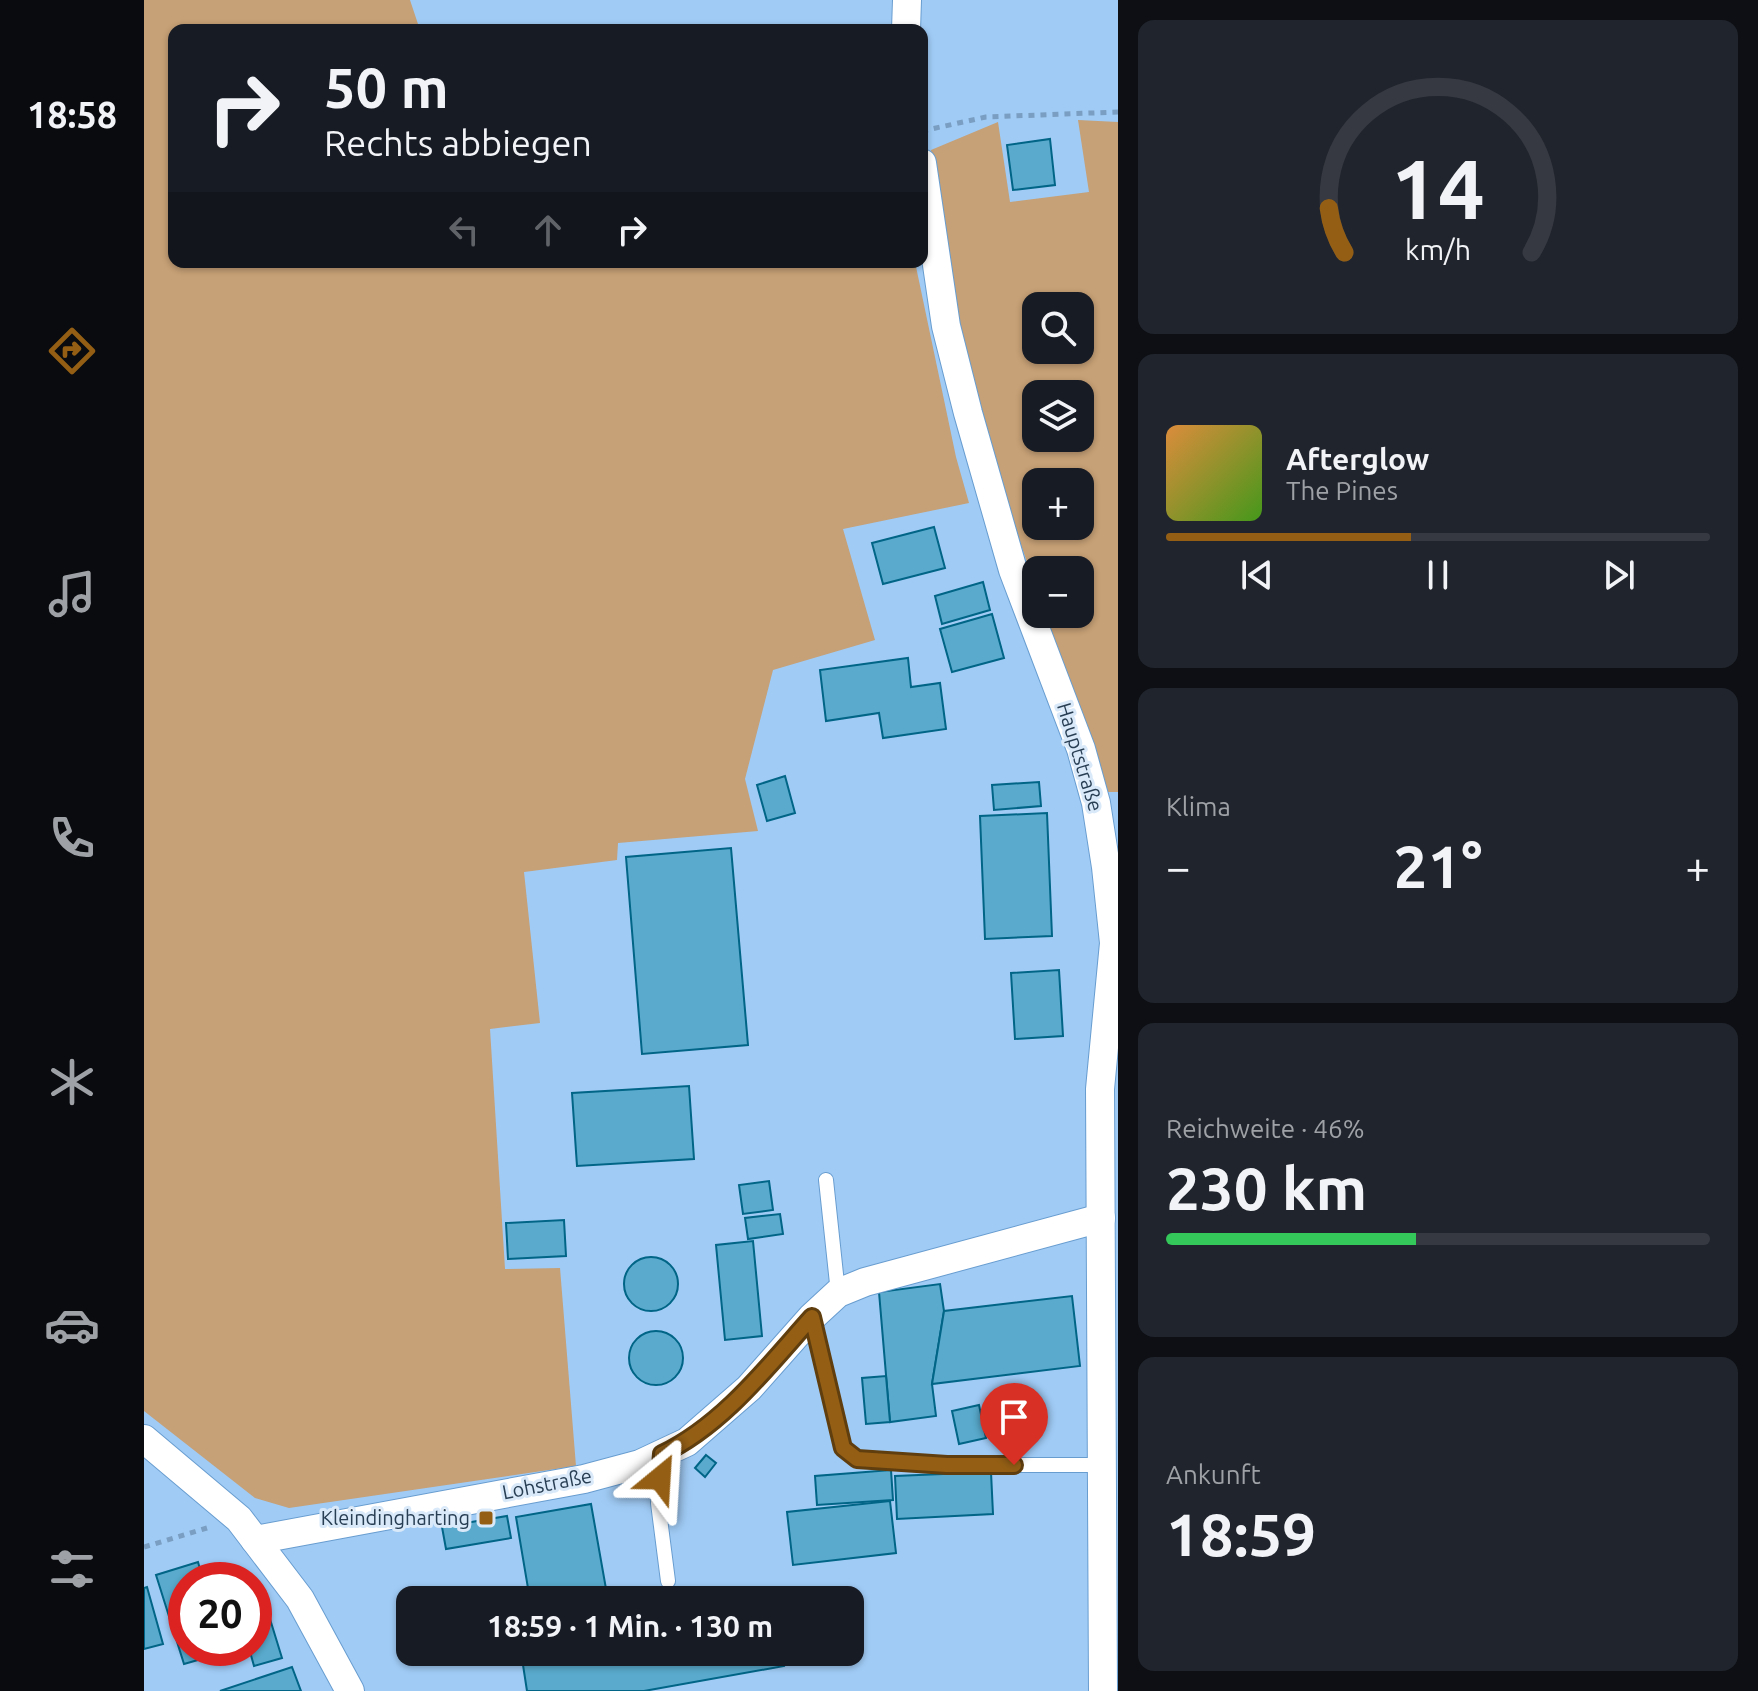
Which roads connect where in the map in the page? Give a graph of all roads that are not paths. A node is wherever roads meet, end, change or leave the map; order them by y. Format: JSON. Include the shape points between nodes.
{"nodes":[{"id":1,"x":907,"y":0,"type":"edge"},
{"id":2,"x":906,"y":24,"type":"edge"},
{"id":3,"x":928,"y":204,"type":"edge"},
{"id":4,"x":826,"y":1180,"type":"dead end"},
{"id":5,"x":1101,"y":1218,"type":"junction"},
{"id":6,"x":838,"y":1293,"type":"junction"},
{"id":7,"x":812,"y":1317,"type":"junction"},
{"id":8,"x":144,"y":1439,"type":"edge"},
{"id":9,"x":662,"y":1454,"type":"junction"},
{"id":10,"x":1103,"y":1465,"type":"junction"},
{"id":11,"x":247,"y":1530,"type":"junction"},
{"id":12,"x":668,"y":1581,"type":"dead end"},
{"id":13,"x":350,"y":1691,"type":"edge"},
{"id":14,"x":1103,"y":1691,"type":"edge"}],
"edges":[{"from":1,"to":2,"type":"street"},
{"from":3,"to":5,"type":"street","name":"Hauptstraße","via":[[946,326],[968,413],[1013,570],[1096,803],[1114,943],[1100,1089]]},
{"from":4,"to":6,"type":"lane"},
{"from":5,"to":6,"type":"street","name":"Lohstraße"},
{"from":5,"to":10,"type":"street","name":"Hauptstraße"},
{"from":6,"to":7,"type":"street","name":"Lohstraße"},
{"from":7,"to":9,"type":"street","name":"Lohstraße","via":[[749,1388],[687,1442]]},
{"from":7,"to":10,"type":"lane","via":[[843,1448],[857,1459]]},
{"from":8,"to":11,"type":"street"},
{"from":9,"to":11,"type":"street","name":"Lohstraße","via":[[584,1479]]},
{"from":9,"to":12,"type":"lane","via":[[658,1503]]},
{"from":10,"to":14,"type":"street","name":"Hauptstraße"},
{"from":11,"to":13,"type":"street","via":[[300,1599]]}]}
